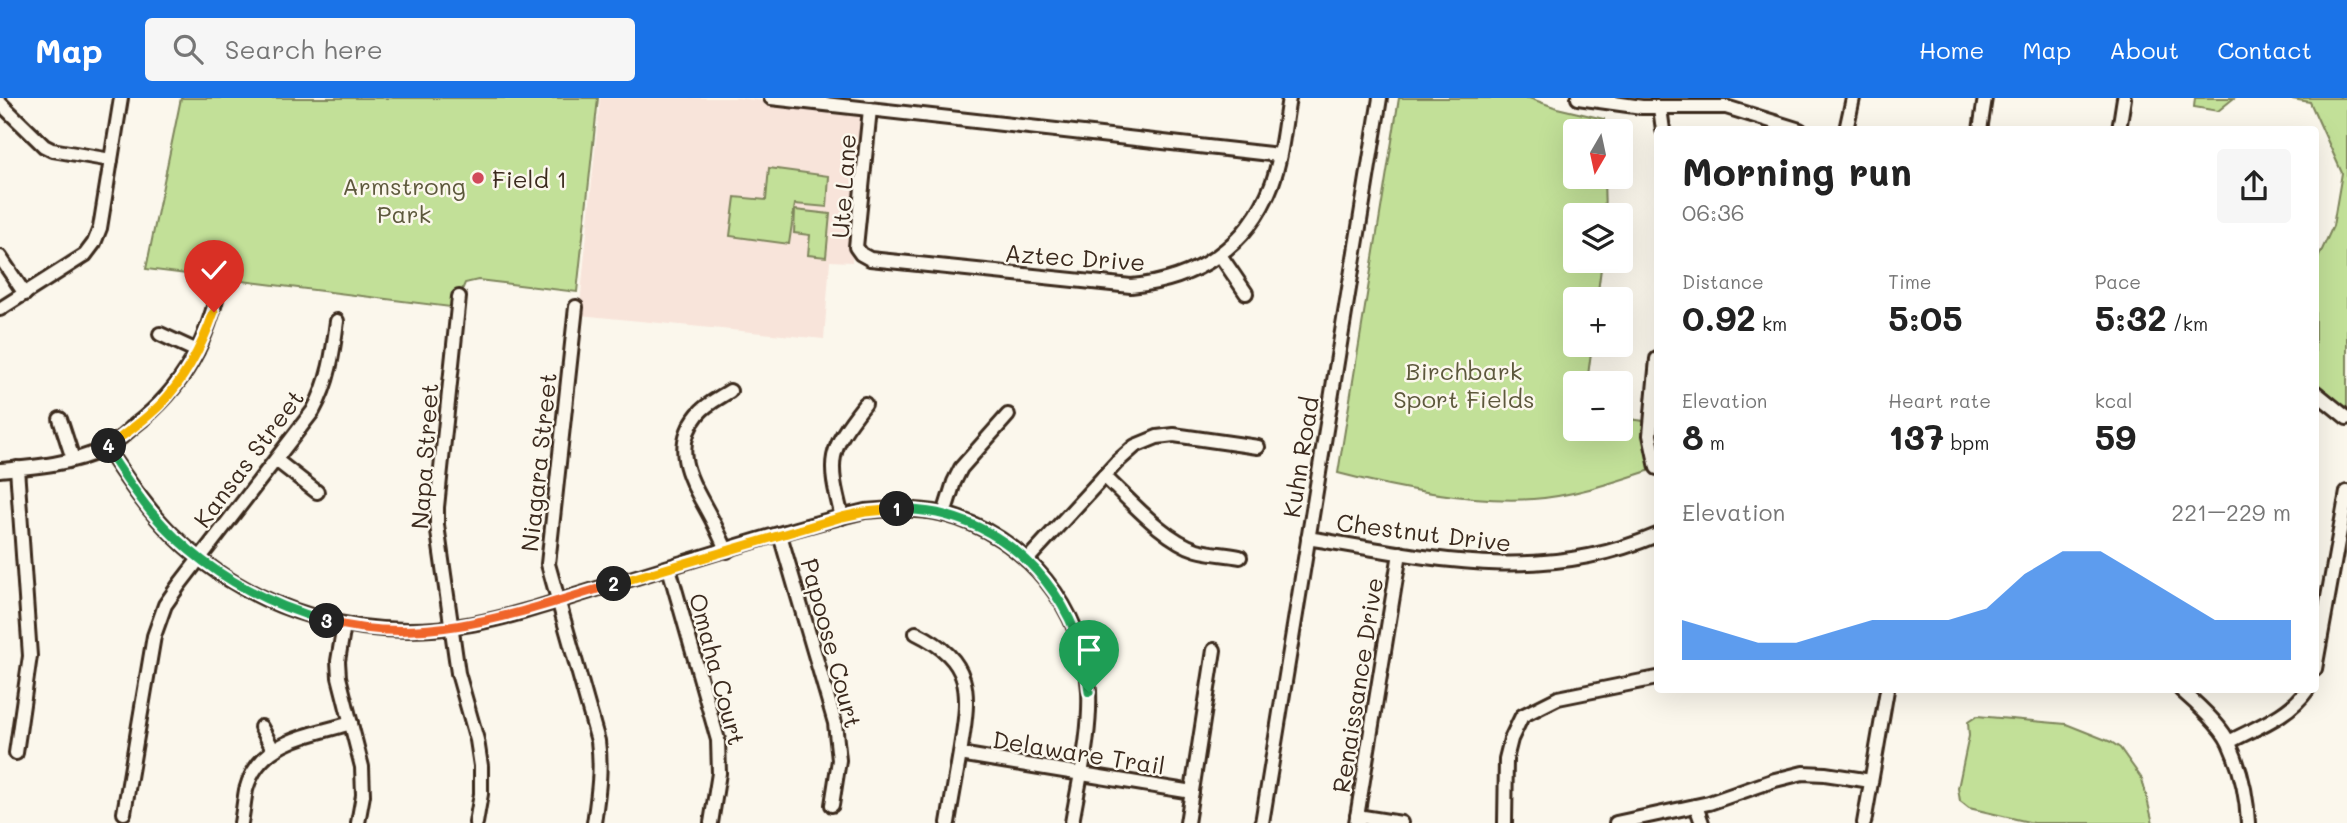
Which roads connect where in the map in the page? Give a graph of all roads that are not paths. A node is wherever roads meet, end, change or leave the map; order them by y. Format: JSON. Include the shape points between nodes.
{"nodes":[{"id":1,"x":121,"y":98,"type":"edge"},
{"id":2,"x":771,"y":98,"type":"edge"},
{"id":3,"x":1289,"y":98,"type":"edge"},
{"id":4,"x":1380,"y":98,"type":"edge"},
{"id":5,"x":1578,"y":98,"type":"edge"},
{"id":6,"x":1853,"y":98,"type":"edge"},
{"id":7,"x":1985,"y":98,"type":"edge"},
{"id":8,"x":2124,"y":98,"type":"edge"},
{"id":9,"x":1600,"y":100,"type":"edge"},
{"id":10,"x":0,"y":103,"type":"edge"},
{"id":11,"x":1727,"y":103,"type":"edge"},
{"id":12,"x":1660,"y":108,"type":"junction"},
{"id":13,"x":870,"y":110,"type":"junction"},
{"id":14,"x":1662,"y":126,"type":"edge"},
{"id":15,"x":1789,"y":126,"type":"edge"},
{"id":16,"x":1847,"y":126,"type":"edge"},
{"id":17,"x":1981,"y":126,"type":"edge"},
{"id":18,"x":2120,"y":126,"type":"edge"},
{"id":19,"x":1279,"y":155,"type":"junction"},
{"id":20,"x":111,"y":160,"type":"junction"},
{"id":21,"x":1220,"y":255,"type":"junction"},
{"id":22,"x":0,"y":257,"type":"edge"},
{"id":23,"x":870,"y":259,"type":"joint"},
{"id":24,"x":221,"y":278,"type":"dead end"},
{"id":25,"x":1247,"y":293,"type":"dead end"},
{"id":26,"x":24,"y":294,"type":"junction"},
{"id":27,"x":458,"y":297,"type":"dead end"},
{"id":28,"x":576,"y":307,"type":"dead end"},
{"id":29,"x":0,"y":309,"type":"edge"},
{"id":30,"x":337,"y":321,"type":"dead end"},
{"id":31,"x":160,"y":334,"type":"dead end"},
{"id":32,"x":197,"y":351,"type":"junction"},
{"id":33,"x":730,"y":391,"type":"dead end"},
{"id":34,"x":1654,"y":392,"type":"edge"},
{"id":35,"x":2319,"y":395,"type":"edge"},
{"id":36,"x":864,"y":404,"type":"dead end"},
{"id":37,"x":1008,"y":415,"type":"dead end"},
{"id":38,"x":2347,"y":418,"type":"edge"},
{"id":39,"x":60,"y":419,"type":"dead end"},
{"id":40,"x":1258,"y":447,"type":"dead end"},
{"id":41,"x":106,"y":448,"type":"junction"},
{"id":42,"x":1654,"y":454,"type":"edge"},
{"id":43,"x":74,"y":459,"type":"junction"},
{"id":44,"x":276,"y":460,"type":"junction"},
{"id":45,"x":17,"y":468,"type":"junction"},
{"id":46,"x":0,"y":470,"type":"edge"},
{"id":47,"x":1104,"y":476,"type":"junction"},
{"id":48,"x":317,"y":492,"type":"dead end"},
{"id":49,"x":2347,"y":492,"type":"edge"},
{"id":50,"x":944,"y":514,"type":"junction"},
{"id":51,"x":842,"y":517,"type":"junction"},
{"id":52,"x":780,"y":535,"type":"junction"},
{"id":53,"x":1654,"y":536,"type":"edge"},
{"id":54,"x":1308,"y":538,"type":"junction"},
{"id":55,"x":727,"y":551,"type":"junction"},
{"id":56,"x":1400,"y":553,"type":"junction"},
{"id":57,"x":1240,"y":557,"type":"dead end"},
{"id":58,"x":200,"y":558,"type":"junction"},
{"id":59,"x":1027,"y":560,"type":"junction"},
{"id":60,"x":669,"y":568,"type":"junction"},
{"id":61,"x":557,"y":601,"type":"junction"},
{"id":62,"x":344,"y":625,"type":"junction"},
{"id":63,"x":450,"y":627,"type":"junction"},
{"id":64,"x":916,"y":633,"type":"dead end"},
{"id":65,"x":1094,"y":637,"type":"dead end"},
{"id":66,"x":1080,"y":640,"type":"junction"},
{"id":67,"x":2319,"y":647,"type":"edge"},
{"id":68,"x":1214,"y":650,"type":"dead end"},
{"id":69,"x":1654,"y":679,"type":"edge"},
{"id":70,"x":1886,"y":693,"type":"edge"},
{"id":71,"x":2184,"y":693,"type":"edge"},
{"id":72,"x":2304,"y":693,"type":"edge"},
{"id":73,"x":351,"y":723,"type":"junction"},
{"id":74,"x":261,"y":727,"type":"dead end"},
{"id":75,"x":2229,"y":742,"type":"junction"},
{"id":76,"x":273,"y":749,"type":"junction"},
{"id":77,"x":16,"y":753,"type":"dead end"},
{"id":78,"x":960,"y":754,"type":"junction"},
{"id":79,"x":1080,"y":774,"type":"junction"},
{"id":80,"x":1871,"y":781,"type":"junction"},
{"id":81,"x":1192,"y":792,"type":"junction"},
{"id":82,"x":832,"y":805,"type":"dead end"},
{"id":83,"x":1696,"y":806,"type":"junction"},
{"id":84,"x":124,"y":813,"type":"dead end"},
{"id":85,"x":1357,"y":820,"type":"edge"},
{"id":86,"x":241,"y":823,"type":"edge"},
{"id":87,"x":358,"y":823,"type":"edge"},
{"id":88,"x":475,"y":823,"type":"edge"},
{"id":89,"x":594,"y":823,"type":"edge"},
{"id":90,"x":711,"y":823,"type":"edge"},
{"id":91,"x":948,"y":823,"type":"edge"},
{"id":92,"x":1072,"y":823,"type":"edge"},
{"id":93,"x":1187,"y":823,"type":"edge"},
{"id":94,"x":1262,"y":823,"type":"edge"},
{"id":95,"x":1401,"y":823,"type":"edge"},
{"id":96,"x":1506,"y":823,"type":"edge"},
{"id":97,"x":1616,"y":823,"type":"edge"},
{"id":98,"x":1702,"y":823,"type":"edge"},
{"id":99,"x":1864,"y":823,"type":"edge"},
{"id":100,"x":2248,"y":823,"type":"edge"}],
"edges":[{"from":1,"to":20,"type":"street"},
{"from":2,"to":13,"type":"street"},
{"from":3,"to":19,"type":"street","name":"Aztec Drive"},
{"from":4,"to":54,"type":"street","name":"Kuhn Road"},
{"from":5,"to":9,"type":"street"},
{"from":6,"to":16,"type":"street"},
{"from":7,"to":17,"type":"street"},
{"from":8,"to":18,"type":"street"},
{"from":9,"to":12,"type":"street"},
{"from":10,"to":20,"type":"street","via":[[44,146]]},
{"from":11,"to":12,"type":"street"},
{"from":11,"to":15,"type":"street"},
{"from":12,"to":14,"type":"street"},
{"from":13,"to":19,"type":"street"},
{"from":13,"to":23,"type":"street","name":"Ute Lane","via":[[856,247]]},
{"from":19,"to":21,"type":"street","name":"Aztec Drive","via":[[1263,205]]},
{"from":20,"to":26,"type":"street","via":[[94,243],[85,255]]},
{"from":21,"to":23,"type":"street","name":"Aztec Drive","via":[[1173,279],[1130,286]]},
{"from":21,"to":25,"type":"street"},
{"from":22,"to":26,"type":"street"},
{"from":24,"to":32,"type":"street","via":[[214,312]]},
{"from":26,"to":29,"type":"street"},
{"from":27,"to":63,"type":"street","name":"Napa Street","via":[[437,508]]},
{"from":28,"to":61,"type":"street","name":"Niagara Street","via":[[548,564]]},
{"from":30,"to":44,"type":"street","name":"Kansas Street","via":[[322,395]]},
{"from":31,"to":32,"type":"street"},
{"from":32,"to":41,"type":"street","via":[[159,407]]},
{"from":33,"to":55,"type":"street","via":[[699,414],[688,432],[685,453],[692,484]]},
{"from":34,"to":42,"type":"street","via":[[1650,435]]},
{"from":35,"to":38,"type":"street"},
{"from":36,"to":51,"type":"street","via":[[841,434],[832,457]]},
{"from":37,"to":50,"type":"street","via":[[961,468]]},
{"from":39,"to":43,"type":"street"},
{"from":40,"to":47,"type":"street","via":[[1189,436],[1157,437],[1135,446]]},
{"from":41,"to":43,"type":"street"},
{"from":41,"to":58,"type":"street","via":[[151,512]]},
{"from":43,"to":45,"type":"street"},
{"from":44,"to":48,"type":"street"},
{"from":44,"to":58,"type":"street","name":"Kansas Street"},
{"from":45,"to":46,"type":"street"},
{"from":45,"to":77,"type":"street","via":[[30,663]]},
{"from":47,"to":57,"type":"street","via":[[1178,542]]},
{"from":47,"to":59,"type":"street"},
{"from":49,"to":67,"type":"street"},
{"from":50,"to":51,"type":"street","via":[[890,509]]},
{"from":50,"to":59,"type":"street","via":[[992,534]]},
{"from":51,"to":52,"type":"street"},
{"from":52,"to":55,"type":"street"},
{"from":52,"to":82,"type":"street","name":"Papoose Court","via":[[835,723],[839,760]]},
{"from":53,"to":56,"type":"street","name":"Chestnut Drive","via":[[1587,557],[1521,565]]},
{"from":54,"to":56,"type":"street","name":"Chestnut Drive"},
{"from":54,"to":94,"type":"street","name":"Kuhn Road"},
{"from":55,"to":60,"type":"street"},
{"from":56,"to":85,"type":"street","name":"Renaissance Drive"},
{"from":58,"to":62,"type":"street","via":[[268,601]]},
{"from":58,"to":84,"type":"street","name":"Kansas Street","via":[[165,606],[154,636]]},
{"from":59,"to":66,"type":"street","via":[[1061,600]]},
{"from":60,"to":61,"type":"street"},
{"from":60,"to":90,"type":"street","name":"Omaha Court","via":[[718,740],[719,773]]},
{"from":61,"to":63,"type":"street"},
{"from":61,"to":89,"type":"street","name":"Niagara Street","via":[[598,741],[600,785]]},
{"from":62,"to":63,"type":"street","via":[[408,631]]},
{"from":62,"to":73,"type":"street","via":[[339,677]]},
{"from":63,"to":88,"type":"street","name":"Napa Street","via":[[481,766]]},
{"from":64,"to":78,"type":"street","via":[[945,650],[960,669],[966,712]]},
{"from":65,"to":66,"type":"street"},
{"from":66,"to":79,"type":"street","via":[[1089,692]]},
{"from":68,"to":81,"type":"street"},
{"from":69,"to":96,"type":"street","via":[[1559,698],[1522,716],[1506,759]]},
{"from":70,"to":80,"type":"street"},
{"from":71,"to":75,"type":"street"},
{"from":72,"to":75,"type":"street","via":[[2282,714]]},
{"from":73,"to":76,"type":"street"},
{"from":73,"to":87,"type":"street","via":[[362,766]]},
{"from":74,"to":76,"type":"street"},
{"from":75,"to":100,"type":"street"},
{"from":76,"to":86,"type":"street","via":[[251,776]]},
{"from":78,"to":79,"type":"street","name":"Delaware Trail"},
{"from":78,"to":91,"type":"street"},
{"from":79,"to":81,"type":"street","name":"Delaware Trail"},
{"from":79,"to":92,"type":"street"},
{"from":80,"to":83,"type":"street","via":[[1803,773]]},
{"from":80,"to":99,"type":"street"},
{"from":81,"to":93,"type":"street"},
{"from":83,"to":97,"type":"street"},
{"from":83,"to":98,"type":"street"},
{"from":85,"to":95,"type":"street"}]}
